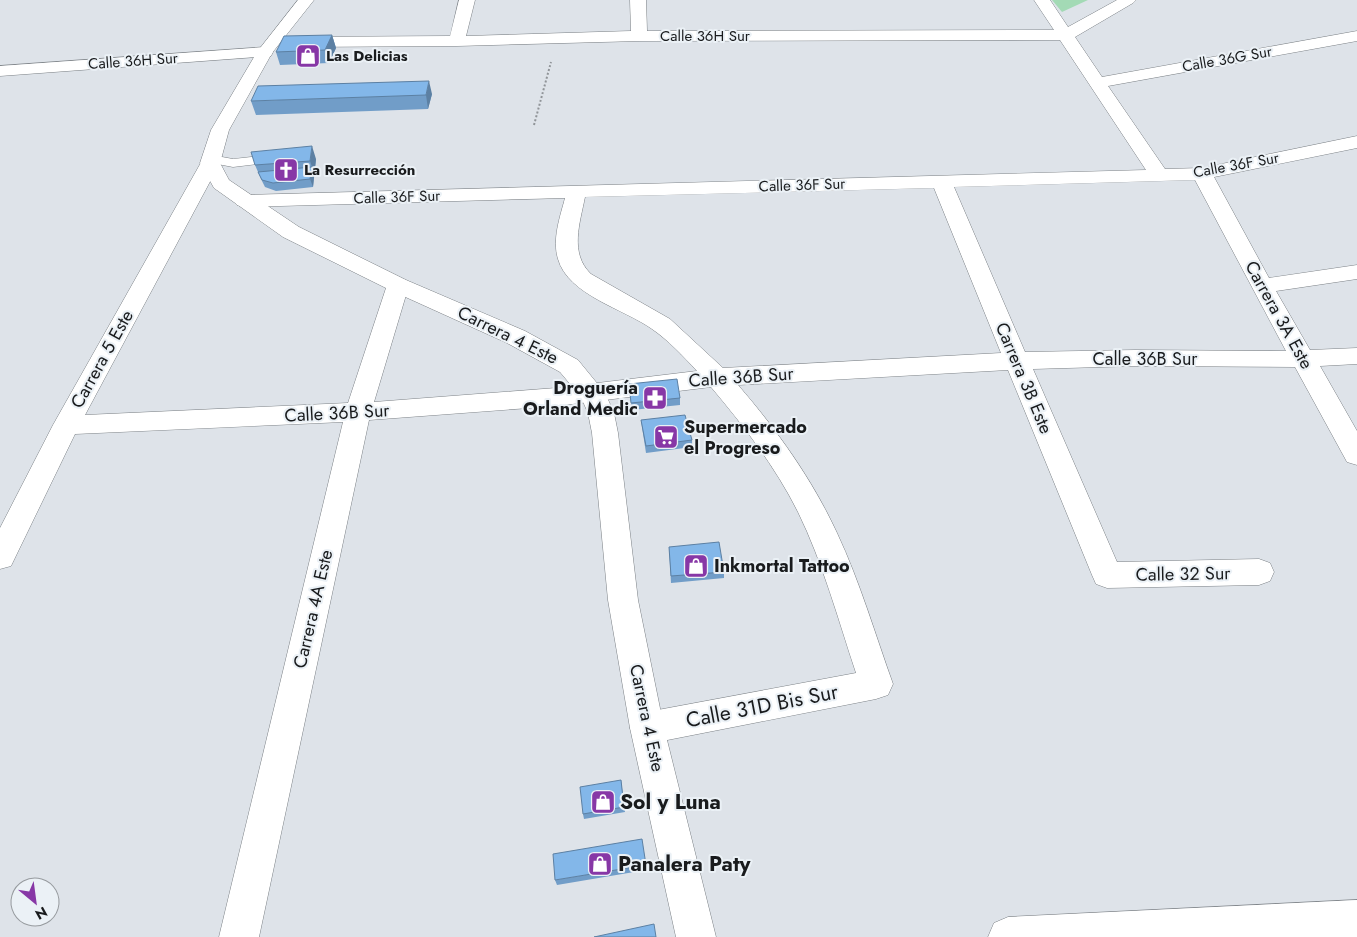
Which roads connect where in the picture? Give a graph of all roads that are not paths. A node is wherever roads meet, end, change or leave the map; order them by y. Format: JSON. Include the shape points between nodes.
{"nodes":[{"id":1,"x":306,"y":0,"type":"edge"},
{"id":2,"x":467,"y":0,"type":"edge"},
{"id":3,"x":638,"y":0,"type":"edge"},
{"id":4,"x":1042,"y":0,"type":"edge"},
{"id":5,"x":1128,"y":0,"type":"edge"},
{"id":6,"x":1066,"y":35,"type":"junction"},
{"id":7,"x":639,"y":36,"type":"junction"},
{"id":8,"x":1357,"y":36,"type":"edge"},
{"id":9,"x":457,"y":41,"type":"junction"},
{"id":10,"x":269,"y":47,"type":"junction"},
{"id":11,"x":0,"y":71,"type":"edge"},
{"id":12,"x":1097,"y":83,"type":"junction"},
{"id":13,"x":1357,"y":142,"type":"edge"},
{"id":14,"x":287,"y":156,"type":"edge"},
{"id":15,"x":211,"y":161,"type":"junction"},
{"id":16,"x":1202,"y":174,"type":"junction"},
{"id":17,"x":1159,"y":175,"type":"junction"},
{"id":18,"x":941,"y":181,"type":"junction"},
{"id":19,"x":576,"y":192,"type":"junction"},
{"id":20,"x":244,"y":202,"type":"junction"},
{"id":21,"x":1357,"y":272,"type":"edge"},
{"id":22,"x":398,"y":284,"type":"junction"},
{"id":23,"x":1262,"y":286,"type":"junction"},
{"id":24,"x":1357,"y":356,"type":"edge"},
{"id":25,"x":1304,"y":359,"type":"junction"},
{"id":26,"x":1017,"y":361,"type":"junction"},
{"id":27,"x":719,"y":377,"type":"junction"},
{"id":28,"x":592,"y":393,"type":"junction"},
{"id":29,"x":358,"y":412,"type":"junction"},
{"id":30,"x":66,"y":425,"type":"junction"},
{"id":31,"x":1357,"y":455,"type":"edge"},
{"id":32,"x":0,"y":557,"type":"edge"},
{"id":33,"x":1259,"y":572,"type":"dead end"},
{"id":34,"x":1107,"y":575,"type":"joint"},
{"id":35,"x":648,"y":728,"type":"junction"},
{"id":36,"x":1357,"y":920,"type":"edge"},
{"id":37,"x":239,"y":937,"type":"edge"},
{"id":38,"x":696,"y":937,"type":"edge"},
{"id":39,"x":1008,"y":937,"type":"edge"}],
"edges":[{"from":1,"to":10,"type":"street"},
{"from":2,"to":9,"type":"street"},
{"from":3,"to":7,"type":"street"},
{"from":4,"to":6,"type":"street"},
{"from":5,"to":6,"type":"street","name":"Calle 36H Sur"},
{"from":6,"to":7,"type":"street","name":"Calle 36H Sur"},
{"from":6,"to":12,"type":"street"},
{"from":7,"to":9,"type":"street","name":"Calle 36H Sur"},
{"from":8,"to":12,"type":"street","name":"Calle 36G Sur"},
{"from":9,"to":10,"type":"street","name":"Calle 36H Sur"},
{"from":10,"to":11,"type":"street","name":"Calle 36H Sur"},
{"from":10,"to":15,"type":"street","via":[[220,130]]},
{"from":12,"to":17,"type":"street"},
{"from":13,"to":16,"type":"street","name":"Calle 36F Sur"},
{"from":14,"to":15,"type":"lane","via":[[256,162]]},
{"from":15,"to":20,"type":"street","name":"Carrera 4 Este","via":[[221,184]]},
{"from":15,"to":30,"type":"street","name":"Carrera 5 Este"},
{"from":16,"to":17,"type":"street","name":"Calle 36F Sur"},
{"from":16,"to":23,"type":"street","name":"Carrera 3A Este"},
{"from":17,"to":18,"type":"street","name":"Calle 36F Sur"},
{"from":18,"to":19,"type":"street","name":"Calle 36F Sur"},
{"from":18,"to":26,"type":"street","name":"Carrera 3B Este"},
{"from":19,"to":20,"type":"street","name":"Calle 36F Sur"},
{"from":19,"to":27,"type":"street","via":[[567,252],[573,268],[588,282],[673,333]]},
{"from":20,"to":22,"type":"street","name":"Carrera 4 Este","via":[[291,232]]},
{"from":21,"to":23,"type":"street"},
{"from":22,"to":28,"type":"street","name":"Carrera 4 Este","via":[[555,358],[569,366]]},
{"from":22,"to":29,"type":"street","name":"Carrera 4A Este"},
{"from":23,"to":25,"type":"street","name":"Carrera 3A Este"},
{"from":24,"to":25,"type":"street","name":"Calle 36B Sur"},
{"from":25,"to":26,"type":"street","name":"Calle 36B Sur"},
{"from":25,"to":31,"type":"street","name":"Carrera 3A Este"},
{"from":26,"to":27,"type":"street","name":"Calle 36B Sur"},
{"from":26,"to":34,"type":"street","name":"Carrera 3B Este"},
{"from":27,"to":28,"type":"street","name":"Calle 36B Sur"},
{"from":27,"to":35,"type":"street","name":"Calle 31D Bis Sur","via":[[775,452],[822,532],[876,684]]},
{"from":28,"to":29,"type":"street","name":"Calle 36B Sur"},
{"from":28,"to":35,"type":"street","name":"Carrera 4 Este","via":[[605,433],[623,600]]},
{"from":29,"to":30,"type":"street","name":"Calle 36B Sur"},
{"from":29,"to":37,"type":"street","name":"Carrera 4A Este"},
{"from":30,"to":32,"type":"street","name":"Carrera 5 Este"},
{"from":33,"to":34,"type":"street","name":"Calle 32 Sur"},
{"from":35,"to":38,"type":"street","name":"Carrera 4 Este"},
{"from":36,"to":39,"type":"street"}]}
